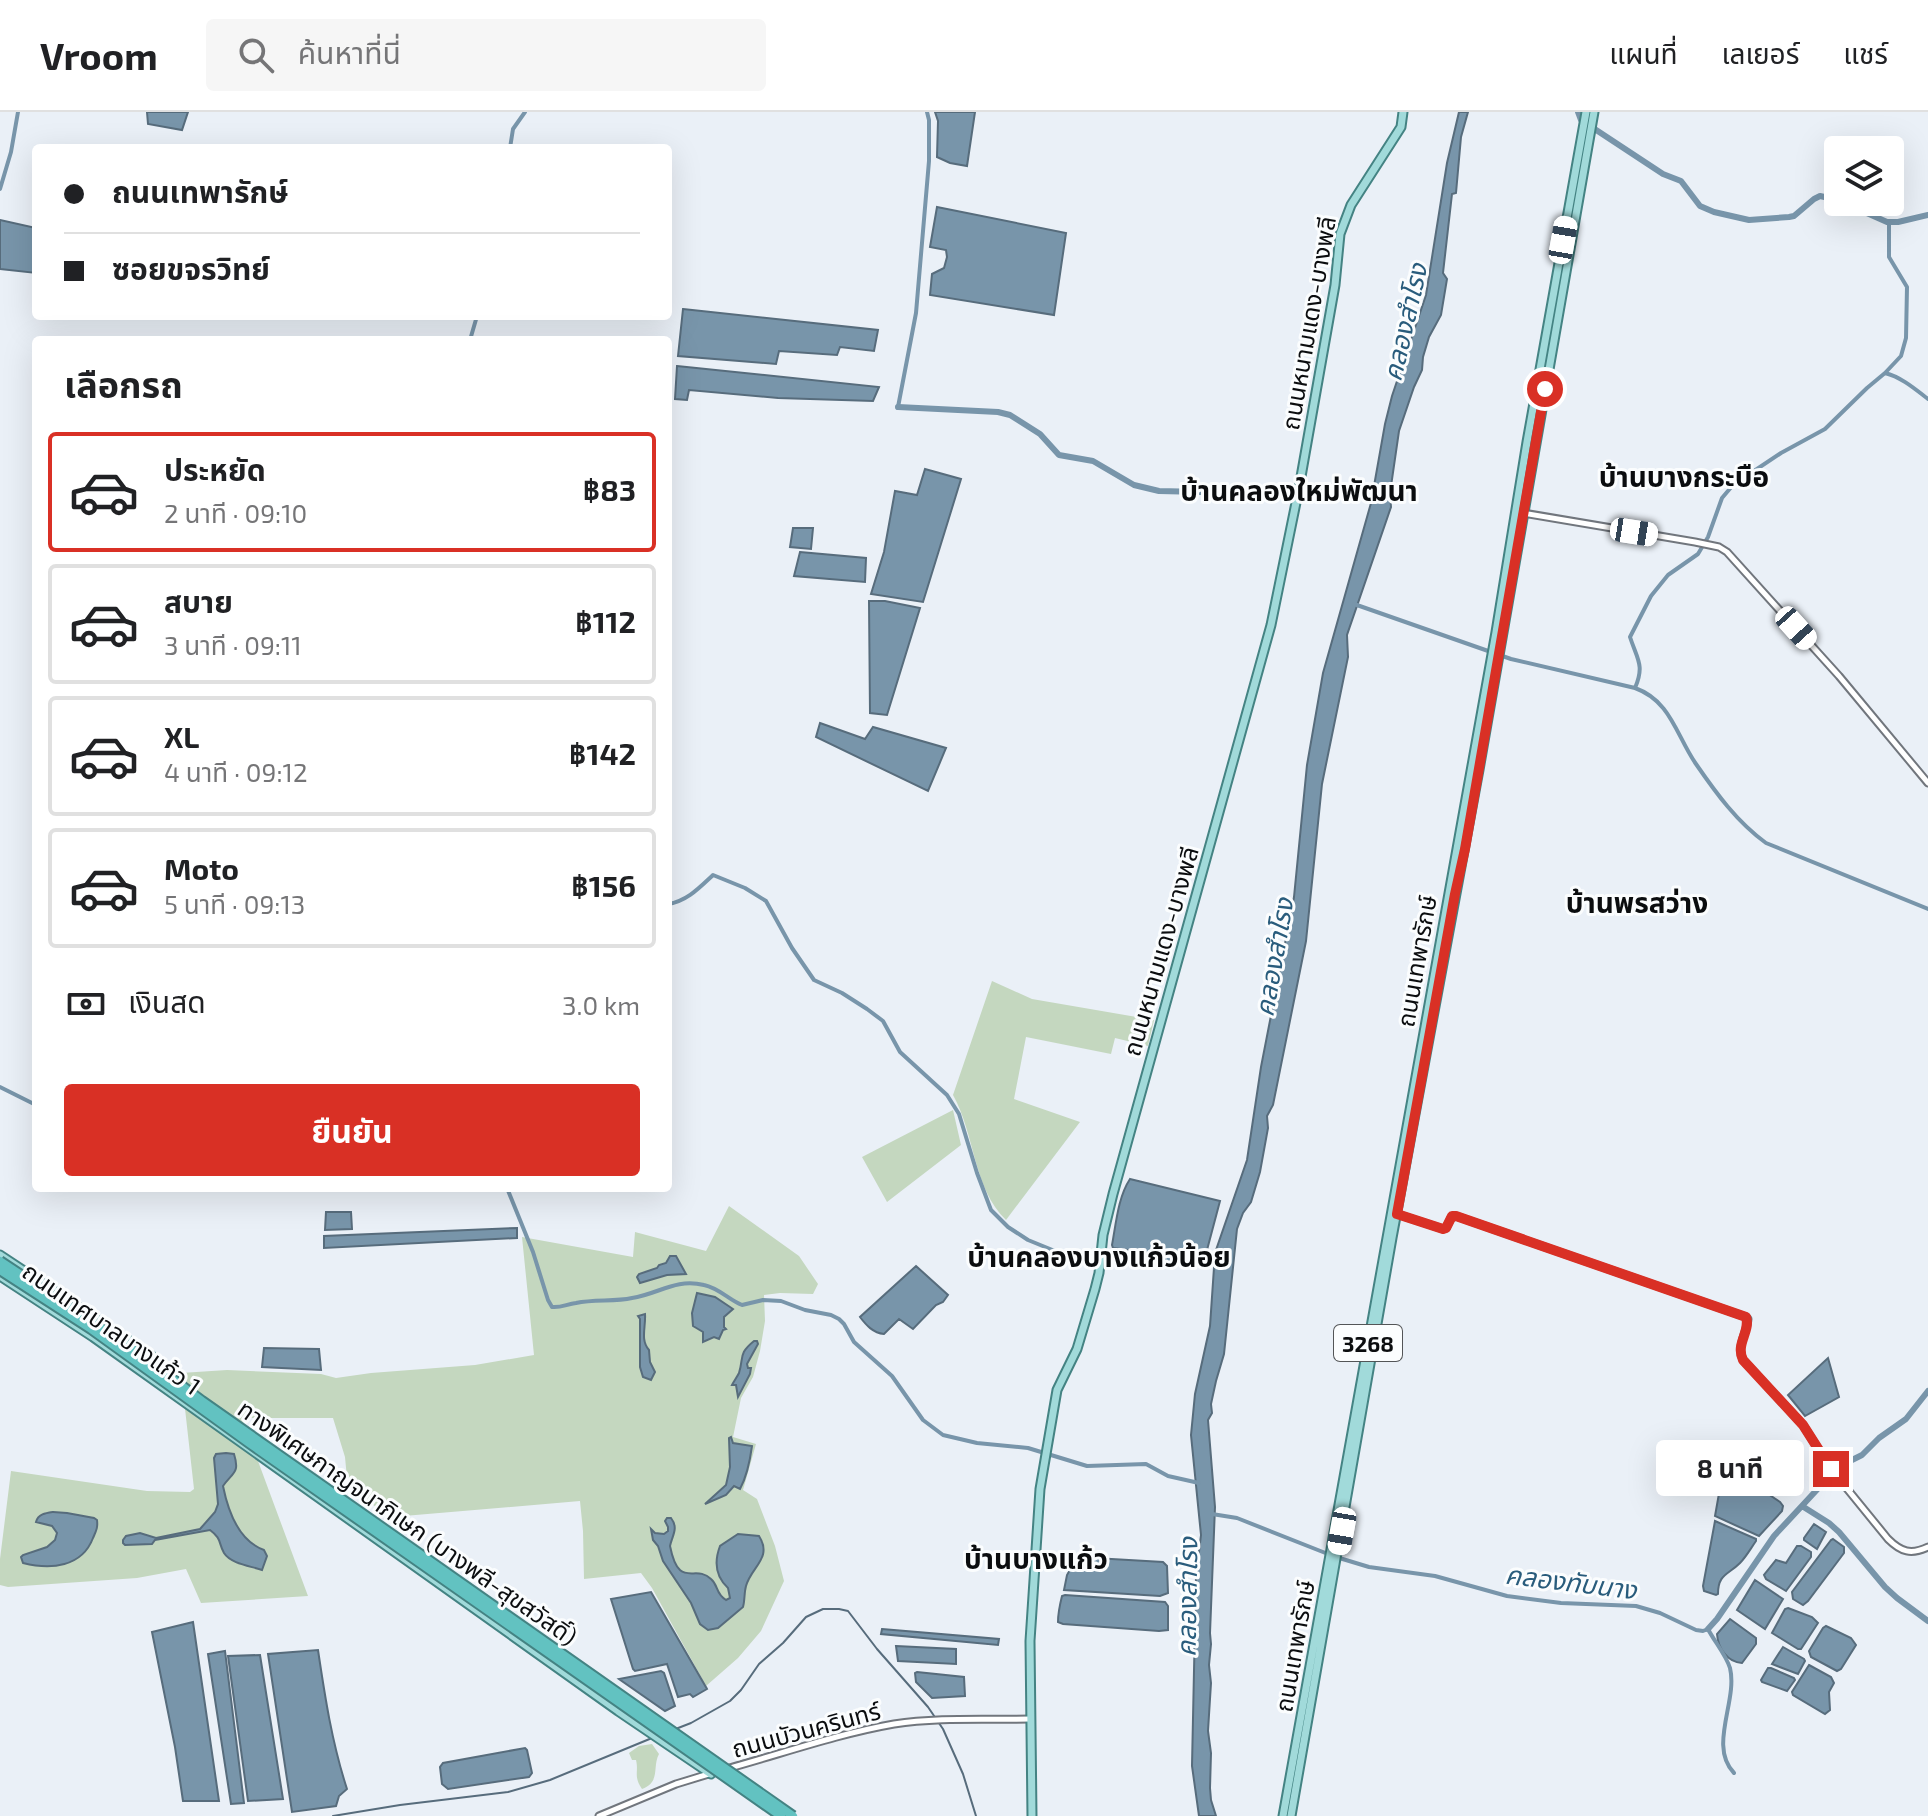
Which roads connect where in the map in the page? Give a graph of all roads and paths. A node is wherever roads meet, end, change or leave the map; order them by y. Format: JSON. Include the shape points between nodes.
{"nodes":[{"id":1,"x":1403,"y":112,"type":"edge"},
{"id":2,"x":1590,"y":115,"type":"edge"},
{"id":3,"x":1573,"y":210,"type":"junction"},
{"id":4,"x":1523,"y":513,"type":"junction"},
{"id":5,"x":1496,"y":653,"type":"junction"},
{"id":6,"x":1928,"y":783,"type":"edge"},
{"id":7,"x":1411,"y":1122,"type":"junction"},
{"id":8,"x":1397,"y":1214,"type":"junction"},
{"id":9,"x":0,"y":1255,"type":"edge"},
{"id":10,"x":0,"y":1261,"type":"edge"},
{"id":11,"x":0,"y":1270,"type":"edge"},
{"id":12,"x":0,"y":1276,"type":"edge"},
{"id":13,"x":141,"y":1371,"type":"junction"},
{"id":14,"x":1928,"y":1547,"type":"edge"},
{"id":15,"x":1335,"y":1550,"type":"junction"},
{"id":16,"x":1030,"y":1719,"type":"junction"},
{"id":17,"x":1303,"y":1731,"type":"junction"},
{"id":18,"x":711,"y":1774,"type":"junction"},
{"id":19,"x":599,"y":1816,"type":"edge"},
{"id":20,"x":781,"y":1816,"type":"edge"},
{"id":21,"x":793,"y":1816,"type":"edge"},
{"id":22,"x":1032,"y":1816,"type":"edge"},
{"id":23,"x":1283,"y":1816,"type":"edge"},
{"id":24,"x":1291,"y":1816,"type":"edge"}],
"edges":[{"from":1,"to":16,"type":"main road","name":"ถนนหนามแดง-บางพลี","via":[[1401,127],[1351,205],[1340,234],[1270,629],[1113,1194],[1098,1280],[1077,1349],[1057,1390],[1039,1503]]},
{"from":2,"to":3,"type":"main road","name":"ถนนเทพารักษ์","number":"3268"},
{"from":3,"to":4,"type":"main road","name":"ถนนเทพารักษ์","number":"3268"},
{"from":3,"to":5,"type":"main road","name":"ถนนเทพารักษ์","number":"3268"},
{"from":4,"to":5,"type":"main road","name":"ถนนเทพารักษ์","number":"3268"},
{"from":4,"to":6,"type":"street","via":[[1722,548]]},
{"from":5,"to":7,"type":"main road","name":"ถนนเทพารักษ์","number":"3268"},
{"from":7,"to":8,"type":"main road","name":"ถนนเทพารักษ์","number":"3268"},
{"from":7,"to":15,"type":"main road","name":"ถนนเทพารักษ์","number":"3268"},
{"from":8,"to":14,"type":"street","via":[[1443,1229],[1456,1216],[1746,1317],[1743,1360],[1803,1425],[1833,1471],[1896,1547],[1911,1553]]},
{"from":8,"to":15,"type":"main road","name":"ถนนเทพารักษ์","number":"3268"},
{"from":9,"to":13,"type":"main road","via":[[151,1355]]},
{"from":10,"to":21,"type":"highway","name":"ทางพิเศษกาญจนาภิเษก (บางพลี-สุขสวัสดิ์)","bridge":true},
{"from":11,"to":20,"type":"highway","name":"ทางพิเศษกาญจนาภิเษก (บางพลี-สุขสวัสดิ์)","bridge":true},
{"from":12,"to":13,"type":"main road","name":"ถนนเทศบาลบางแก้ว 1"},
{"from":13,"to":18,"type":"main road","name":"ถนนเทศบาลบางแก้ว 1"},
{"from":15,"to":17,"type":"main road","name":"ถนนเทพารักษ์","number":"3268"},
{"from":16,"to":18,"type":"street","name":"ถนนบัวนครินทร์","via":[[896,1724]]},
{"from":16,"to":22,"type":"main road","name":"ถนนหนามแดง-บางพลี"},
{"from":17,"to":23,"type":"main road","name":"ถนนเทพารักษ์","number":"3268"},
{"from":17,"to":24,"type":"main road","name":"ถนนเทพารักษ์","number":"3268"},
{"from":18,"to":19,"type":"street","name":"ถนนบัวนครินทร์"}]}
